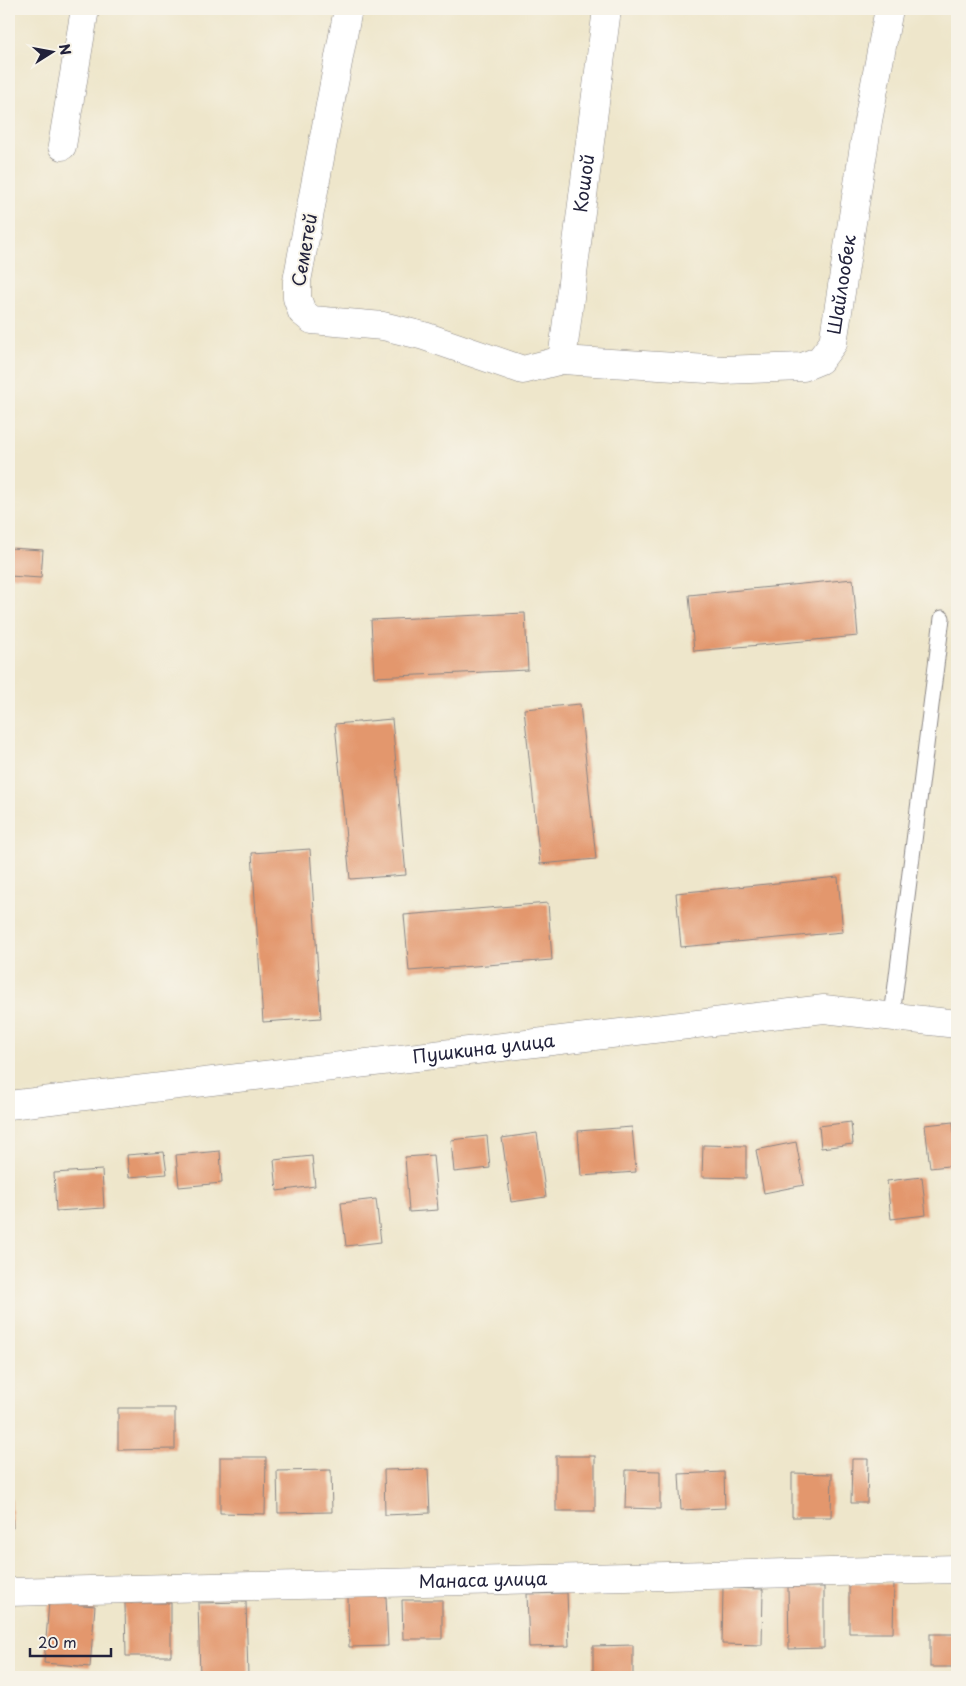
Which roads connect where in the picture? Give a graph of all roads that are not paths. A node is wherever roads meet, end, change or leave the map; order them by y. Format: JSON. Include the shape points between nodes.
{"nodes":[{"id":1,"x":85,"y":9,"type":"edge"},
{"id":2,"x":348,"y":9,"type":"edge"},
{"id":3,"x":607,"y":9,"type":"edge"},
{"id":4,"x":889,"y":9,"type":"edge"},
{"id":5,"x":62,"y":146,"type":"dead end"},
{"id":6,"x":562,"y":360,"type":"junction"},
{"id":7,"x":942,"y":618,"type":"dead end"},
{"id":8,"x":892,"y":1016,"type":"junction"},
{"id":9,"x":957,"y":1024,"type":"edge"},
{"id":10,"x":9,"y":1105,"type":"edge"},
{"id":11,"x":957,"y":1569,"type":"edge"},
{"id":12,"x":9,"y":1592,"type":"edge"}],
"edges":[{"from":1,"to":5,"type":"street"},
{"from":2,"to":6,"type":"street","name":"Семетей","via":[[296,281],[302,312],[312,320],[383,326],[424,336],[523,370]]},
{"from":3,"to":6,"type":"street","name":"Кошой"},
{"from":4,"to":6,"type":"street","name":"Шайлообек","via":[[833,343],[820,360],[803,367],[724,370]]},
{"from":7,"to":8,"type":"lane"},
{"from":8,"to":9,"type":"street","name":"Пушкина улица"},
{"from":8,"to":10,"type":"street","name":"Пушкина улица","via":[[824,1009]]},
{"from":11,"to":12,"type":"street","name":"Манаса улица"}]}
